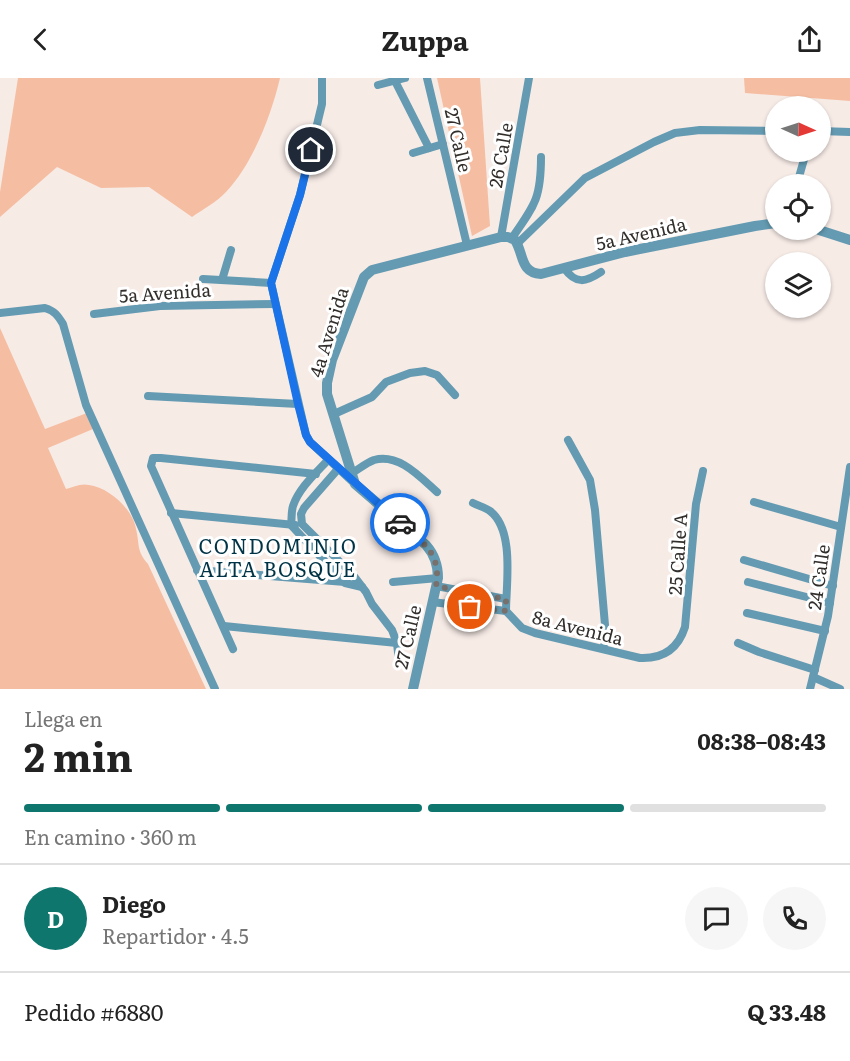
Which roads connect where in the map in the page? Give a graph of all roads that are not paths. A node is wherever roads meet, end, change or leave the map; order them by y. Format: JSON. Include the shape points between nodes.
{"nodes":[{"id":1,"x":322,"y":78,"type":"edge"},
{"id":2,"x":405,"y":78,"type":"edge"},
{"id":3,"x":428,"y":78,"type":"edge"},
{"id":4,"x":529,"y":78,"type":"edge"},
{"id":5,"x":395,"y":81,"type":"junction"},
{"id":6,"x":378,"y":85,"type":"dead end"},
{"id":7,"x":765,"y":131,"type":"edge"},
{"id":8,"x":831,"y":131,"type":"edge"},
{"id":9,"x":850,"y":132,"type":"edge"},
{"id":10,"x":443,"y":144,"type":"junction"},
{"id":11,"x":429,"y":148,"type":"junction"},
{"id":12,"x":413,"y":153,"type":"dead end"},
{"id":13,"x":541,"y":157,"type":"dead end"},
{"id":14,"x":765,"y":224,"type":"edge"},
{"id":15,"x":831,"y":234,"type":"edge"},
{"id":16,"x":510,"y":239,"type":"junction"},
{"id":17,"x":850,"y":240,"type":"edge"},
{"id":18,"x":467,"y":245,"type":"junction"},
{"id":19,"x":231,"y":250,"type":"dead end"},
{"id":20,"x":564,"y":268,"type":"junction"},
{"id":21,"x":602,"y":272,"type":"dead end"},
{"id":22,"x":203,"y":279,"type":"dead end"},
{"id":23,"x":222,"y":280,"type":"junction"},
{"id":24,"x":271,"y":283,"type":"junction"},
{"id":25,"x":275,"y":304,"type":"junction"},
{"id":26,"x":0,"y":312,"type":"edge"},
{"id":27,"x":94,"y":314,"type":"dead end"},
{"id":28,"x":455,"y":395,"type":"dead end"},
{"id":29,"x":148,"y":396,"type":"dead end"},
{"id":30,"x":298,"y":404,"type":"junction"},
{"id":31,"x":334,"y":414,"type":"junction"},
{"id":32,"x":568,"y":440,"type":"dead end"},
{"id":33,"x":328,"y":460,"type":"junction"},
{"id":34,"x":850,"y":467,"type":"edge"},
{"id":35,"x":338,"y":469,"type":"junction"},
{"id":36,"x":703,"y":471,"type":"dead end"},
{"id":37,"x":316,"y":474,"type":"junction"},
{"id":38,"x":353,"y":478,"type":"junction"},
{"id":39,"x":437,"y":492,"type":"dead end"},
{"id":40,"x":754,"y":502,"type":"dead end"},
{"id":41,"x":473,"y":504,"type":"dead end"},
{"id":42,"x":171,"y":513,"type":"junction"},
{"id":43,"x":841,"y":523,"type":"junction"},
{"id":44,"x":302,"y":524,"type":"junction"},
{"id":45,"x":291,"y":525,"type":"junction"},
{"id":46,"x":850,"y":527,"type":"edge"},
{"id":47,"x":744,"y":560,"type":"dead end"},
{"id":48,"x":197,"y":570,"type":"junction"},
{"id":49,"x":353,"y":575,"type":"junction"},
{"id":50,"x":393,"y":582,"type":"dead end"},
{"id":51,"x":437,"y":582,"type":"junction"},
{"id":52,"x":748,"y":582,"type":"dead end"},
{"id":53,"x":345,"y":583,"type":"junction"},
{"id":54,"x":833,"y":585,"type":"junction"},
{"id":55,"x":362,"y":587,"type":"junction"},
{"id":56,"x":506,"y":599,"type":"junction"},
{"id":57,"x":432,"y":602,"type":"junction"},
{"id":58,"x":830,"y":603,"type":"junction"},
{"id":59,"x":506,"y":611,"type":"junction"},
{"id":60,"x":747,"y":613,"type":"dead end"},
{"id":61,"x":224,"y":626,"type":"junction"},
{"id":62,"x":825,"y":631,"type":"junction"},
{"id":63,"x":681,"y":639,"type":"joint"},
{"id":64,"x":397,"y":643,"type":"junction"},
{"id":65,"x":738,"y":643,"type":"dead end"},
{"id":66,"x":233,"y":649,"type":"dead end"},
{"id":67,"x":604,"y":649,"type":"junction"},
{"id":68,"x":399,"y":662,"type":"dead end"},
{"id":69,"x":814,"y":673,"type":"junction"},
{"id":70,"x":215,"y":689,"type":"edge"},
{"id":71,"x":412,"y":689,"type":"edge"},
{"id":72,"x":810,"y":689,"type":"edge"},
{"id":73,"x":840,"y":689,"type":"edge"}],
"edges":[{"from":1,"to":24,"type":"street","via":[[322,104],[300,195]]},
{"from":2,"to":5,"type":"street"},
{"from":3,"to":10,"type":"street","name":"27 Calle"},
{"from":4,"to":16,"type":"street","name":"26 Calle"},
{"from":5,"to":6,"type":"street"},
{"from":5,"to":11,"type":"street"},
{"from":7,"to":16,"type":"street","name":"4a Avenida","via":[[675,133],[585,178],[528,235]]},
{"from":8,"to":9,"type":"street"},
{"from":10,"to":11,"type":"street"},
{"from":10,"to":18,"type":"street","name":"27 Calle"},
{"from":11,"to":12,"type":"street"},
{"from":13,"to":16,"type":"street","via":[[538,198]]},
{"from":14,"to":20,"type":"street","name":"5a Avenida"},
{"from":15,"to":17,"type":"street"},
{"from":16,"to":18,"type":"street","name":"4a Avenida"},
{"from":16,"to":20,"type":"street","name":"5a Avenida","via":[[533,274]]},
{"from":18,"to":31,"type":"street","name":"4a Avenida","via":[[372,270],[364,277],[332,360],[327,394]]},
{"from":19,"to":23,"type":"street"},
{"from":20,"to":21,"type":"street","via":[[579,280]]},
{"from":22,"to":23,"type":"street"},
{"from":23,"to":24,"type":"street"},
{"from":24,"to":25,"type":"street"},
{"from":25,"to":27,"type":"street","name":"5a Avenida","via":[[160,306]]},
{"from":25,"to":30,"type":"street"},
{"from":26,"to":70,"type":"street","via":[[45,308],[58,315],[86,405]]},
{"from":28,"to":31,"type":"street","via":[[437,375],[424,371],[410,373],[386,382],[372,397]]},
{"from":29,"to":30,"type":"street"},
{"from":30,"to":33,"type":"street","via":[[306,435]]},
{"from":31,"to":38,"type":"street","name":"4a Avenida"},
{"from":32,"to":67,"type":"street","via":[[590,480]]},
{"from":33,"to":35,"type":"street"},
{"from":33,"to":37,"type":"street"},
{"from":34,"to":43,"type":"street","name":"24 Calle"},
{"from":35,"to":38,"type":"street"},
{"from":35,"to":44,"type":"street","via":[[304,508]]},
{"from":36,"to":63,"type":"street","name":"25 Calle A","via":[[696,504],[688,614]]},
{"from":37,"to":42,"type":"street","via":[[153,458],[151,466]]},
{"from":37,"to":45,"type":"street","via":[[293,506]]},
{"from":38,"to":39,"type":"street","via":[[375,460],[387,459],[400,462]]},
{"from":38,"to":51,"type":"street","via":[[432,552]]},
{"from":40,"to":43,"type":"street"},
{"from":41,"to":56,"type":"street","via":[[491,512],[506,542]]},
{"from":42,"to":45,"type":"street"},
{"from":42,"to":48,"type":"street"},
{"from":43,"to":46,"type":"street"},
{"from":43,"to":54,"type":"street","name":"24 Calle"},
{"from":44,"to":45,"type":"street"},
{"from":44,"to":49,"type":"street"},
{"from":45,"to":53,"type":"street"},
{"from":47,"to":54,"type":"street"},
{"from":48,"to":53,"type":"street"},
{"from":48,"to":61,"type":"street"},
{"from":49,"to":53,"type":"street"},
{"from":49,"to":55,"type":"street"},
{"from":50,"to":51,"type":"street"},
{"from":51,"to":56,"type":"street"},
{"from":51,"to":57,"type":"street","name":"27 Calle"},
{"from":52,"to":58,"type":"street"},
{"from":53,"to":55,"type":"street"},
{"from":54,"to":58,"type":"street","name":"24 Calle"},
{"from":55,"to":64,"type":"street"},
{"from":56,"to":59,"type":"street"},
{"from":57,"to":59,"type":"street"},
{"from":57,"to":71,"type":"street","name":"27 Calle"},
{"from":58,"to":62,"type":"street","name":"24 Calle"},
{"from":59,"to":67,"type":"street","name":"8a Avenida","via":[[522,628]]},
{"from":60,"to":62,"type":"street"},
{"from":61,"to":64,"type":"street"},
{"from":61,"to":66,"type":"street"},
{"from":62,"to":69,"type":"street","name":"24 Calle"},
{"from":63,"to":67,"type":"street","name":"8a Avenida","via":[[657,658]]},
{"from":64,"to":68,"type":"street"},
{"from":65,"to":69,"type":"street"},
{"from":69,"to":72,"type":"street","name":"24 Calle"},
{"from":69,"to":73,"type":"street"}]}
